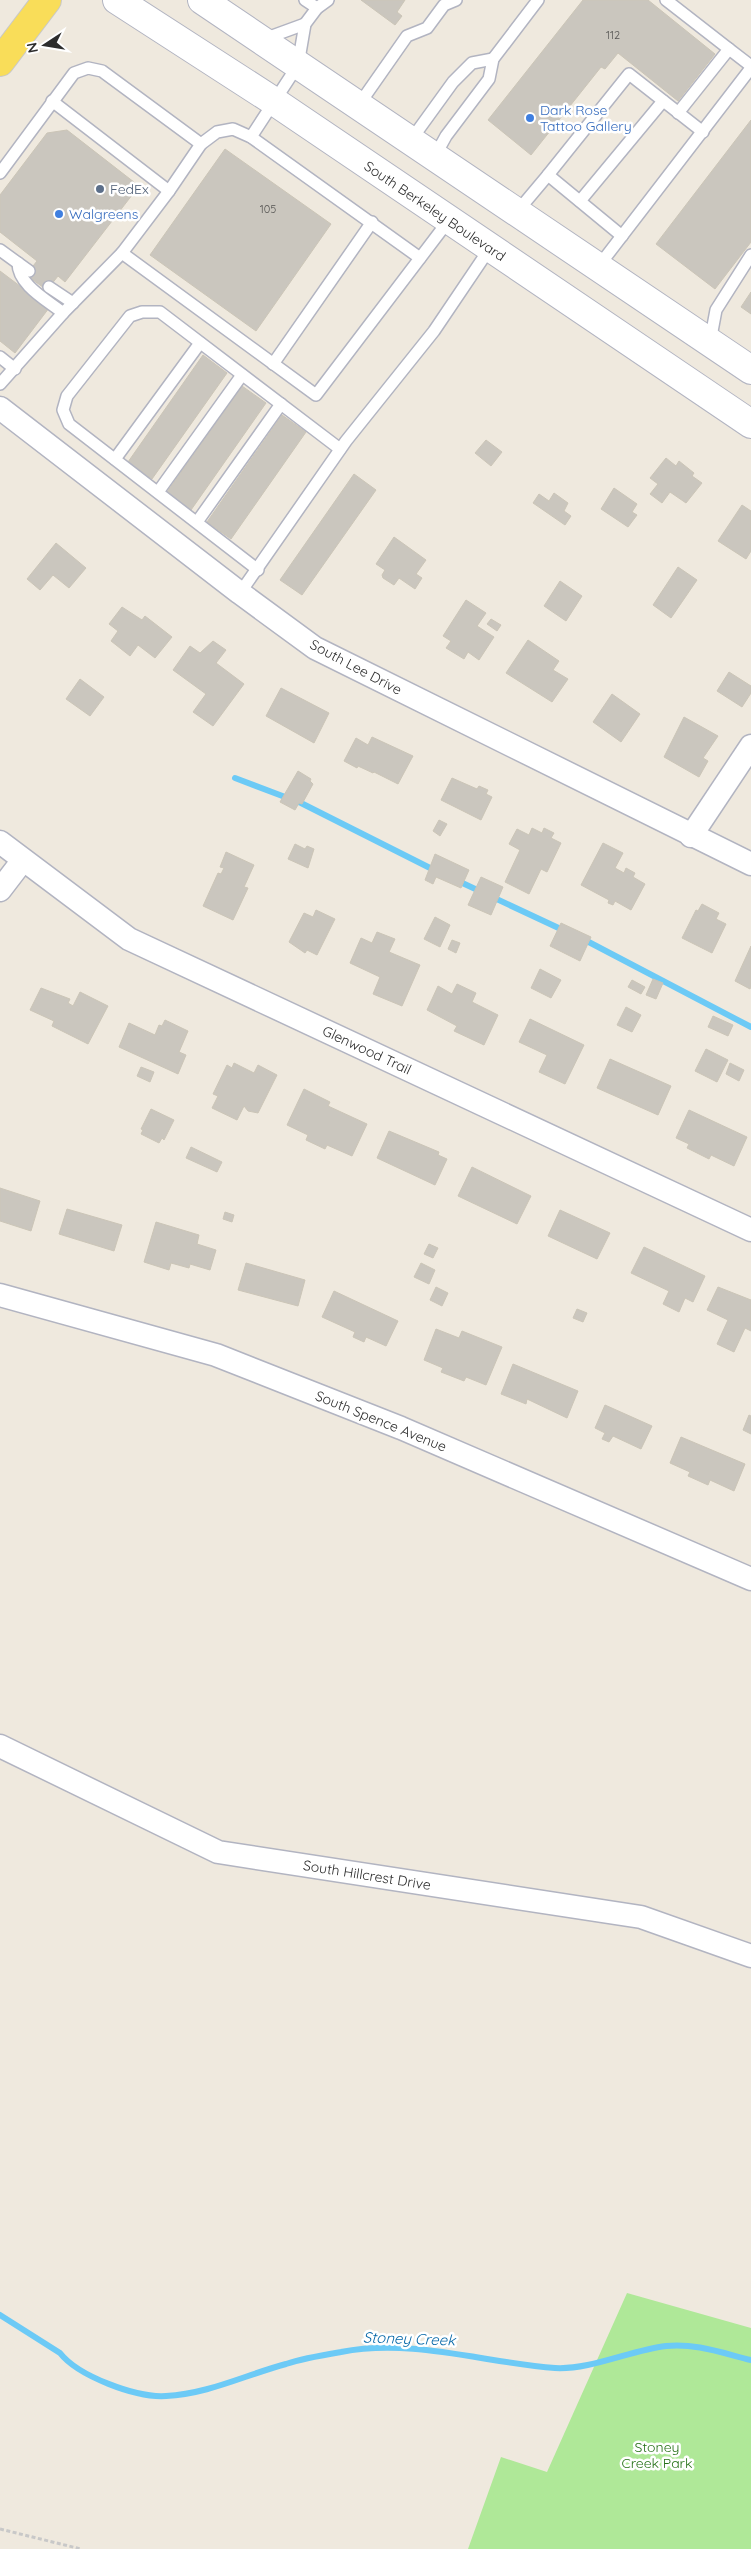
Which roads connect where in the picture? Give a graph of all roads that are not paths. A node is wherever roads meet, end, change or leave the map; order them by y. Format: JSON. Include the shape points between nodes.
{"nodes":[{"id":1,"x":47,"y":0,"type":"edge"},
{"id":2,"x":117,"y":0,"type":"edge"},
{"id":3,"x":202,"y":0,"type":"edge"},
{"id":4,"x":306,"y":0,"type":"edge"},
{"id":5,"x":328,"y":0,"type":"edge"},
{"id":6,"x":456,"y":0,"type":"edge"},
{"id":7,"x":538,"y":0,"type":"edge"},
{"id":8,"x":666,"y":0,"type":"edge"},
{"id":9,"x":317,"y":8,"type":"junction"},
{"id":10,"x":305,"y":24,"type":"junction"},
{"id":11,"x":262,"y":40,"type":"junction"},
{"id":12,"x":729,"y":49,"type":"junction"},
{"id":13,"x":494,"y":59,"type":"junction"},
{"id":14,"x":0,"y":62,"type":"edge"},
{"id":15,"x":298,"y":65,"type":"junction"},
{"id":16,"x":751,"y":67,"type":"edge"},
{"id":17,"x":52,"y":101,"type":"junction"},
{"id":18,"x":663,"y":101,"type":"junction"},
{"id":19,"x":275,"y":102,"type":"junction"},
{"id":20,"x":358,"y":106,"type":"junction"},
{"id":21,"x":678,"y":113,"type":"junction"},
{"id":22,"x":703,"y":132,"type":"junction"},
{"id":23,"x":251,"y":137,"type":"junction"},
{"id":24,"x":410,"y":140,"type":"junction"},
{"id":25,"x":201,"y":144,"type":"junction"},
{"id":26,"x":435,"y":156,"type":"junction"},
{"id":27,"x":0,"y":174,"type":"edge"},
{"id":28,"x":548,"y":174,"type":"junction"},
{"id":29,"x":169,"y":191,"type":"junction"},
{"id":30,"x":580,"y":201,"type":"junction"},
{"id":31,"x":516,"y":213,"type":"junction"},
{"id":32,"x":450,"y":220,"type":"junction"},
{"id":33,"x":372,"y":222,"type":"junction"},
{"id":34,"x":622,"y":236,"type":"junction"},
{"id":35,"x":490,"y":248,"type":"junction"},
{"id":36,"x":0,"y":250,"type":"edge"},
{"id":37,"x":122,"y":253,"type":"junction"},
{"id":38,"x":751,"y":255,"type":"edge"},
{"id":39,"x":420,"y":258,"type":"junction"},
{"id":40,"x":18,"y":263,"type":"junction"},
{"id":41,"x":598,"y":267,"type":"junction"},
{"id":42,"x":29,"y":271,"type":"dead end"},
{"id":43,"x":49,"y":287,"type":"dead end"},
{"id":44,"x":73,"y":304,"type":"junction"},
{"id":45,"x":63,"y":313,"type":"junction"},
{"id":46,"x":200,"y":343,"type":"junction"},
{"id":47,"x":710,"y":343,"type":"junction"},
{"id":48,"x":0,"y":357,"type":"edge"},
{"id":49,"x":273,"y":364,"type":"junction"},
{"id":50,"x":15,"y":369,"type":"junction"},
{"id":51,"x":751,"y":370,"type":"edge"},
{"id":52,"x":242,"y":374,"type":"junction"},
{"id":53,"x":0,"y":384,"type":"edge"},
{"id":54,"x":281,"y":404,"type":"junction"},
{"id":55,"x":0,"y":408,"type":"edge"},
{"id":56,"x":751,"y":424,"type":"edge"},
{"id":57,"x":340,"y":450,"type":"junction"},
{"id":58,"x":115,"y":459,"type":"junction"},
{"id":59,"x":158,"y":492,"type":"junction"},
{"id":60,"x":197,"y":522,"type":"junction"},
{"id":61,"x":258,"y":570,"type":"junction"},
{"id":62,"x":240,"y":593,"type":"junction"},
{"id":63,"x":751,"y":746,"type":"edge"},
{"id":64,"x":691,"y":836,"type":"junction"},
{"id":65,"x":0,"y":842,"type":"edge"},
{"id":66,"x":23,"y":860,"type":"junction"},
{"id":67,"x":751,"y":864,"type":"edge"},
{"id":68,"x":0,"y":890,"type":"edge"},
{"id":69,"x":751,"y":1230,"type":"edge"},
{"id":70,"x":0,"y":1295,"type":"edge"},
{"id":71,"x":751,"y":1579,"type":"edge"},
{"id":72,"x":0,"y":1746,"type":"edge"},
{"id":73,"x":751,"y":1956,"type":"edge"}],
"edges":[{"from":1,"to":14,"type":"main road"},
{"from":2,"to":19,"type":"street","name":"South Berkeley Boulevard"},
{"from":3,"to":11,"type":"street"},
{"from":4,"to":9,"type":"lane"},
{"from":5,"to":9,"type":"lane"},
{"from":6,"to":20,"type":"lane","via":[[444,5],[427,28],[407,36]]},
{"from":7,"to":13,"type":"lane"},
{"from":8,"to":12,"type":"lane"},
{"from":9,"to":10,"type":"lane"},
{"from":10,"to":11,"type":"lane"},
{"from":10,"to":15,"type":"lane"},
{"from":11,"to":15,"type":"street"},
{"from":12,"to":16,"type":"lane"},
{"from":12,"to":21,"type":"lane"},
{"from":13,"to":24,"type":"lane","via":[[472,62]]},
{"from":13,"to":26,"type":"lane","via":[[489,79]]},
{"from":15,"to":19,"type":"lane"},
{"from":15,"to":20,"type":"street"},
{"from":16,"to":22,"type":"lane"},
{"from":17,"to":25,"type":"lane","via":[[74,73],[88,68],[102,71]]},
{"from":17,"to":27,"type":"lane"},
{"from":17,"to":29,"type":"lane"},
{"from":18,"to":21,"type":"lane"},
{"from":18,"to":28,"type":"lane","via":[[629,74]]},
{"from":18,"to":30,"type":"lane"},
{"from":19,"to":23,"type":"lane"},
{"from":19,"to":32,"type":"street","name":"South Berkeley Boulevard"},
{"from":20,"to":24,"type":"street"},
{"from":21,"to":22,"type":"lane"},
{"from":22,"to":34,"type":"lane"},
{"from":23,"to":25,"type":"lane","via":[[233,129],[217,132]]},
{"from":23,"to":33,"type":"lane"},
{"from":24,"to":26,"type":"street"},
{"from":25,"to":29,"type":"lane"},
{"from":26,"to":31,"type":"street"},
{"from":28,"to":30,"type":"lane"},
{"from":28,"to":31,"type":"lane"},
{"from":29,"to":37,"type":"lane"},
{"from":30,"to":34,"type":"lane"},
{"from":31,"to":41,"type":"street"},
{"from":32,"to":35,"type":"street","name":"South Berkeley Boulevard"},
{"from":32,"to":39,"type":"lane"},
{"from":33,"to":39,"type":"lane"},
{"from":33,"to":49,"type":"lane"},
{"from":34,"to":41,"type":"lane"},
{"from":35,"to":56,"type":"street","name":"South Berkeley Boulevard"},
{"from":35,"to":57,"type":"lane","via":[[434,331]]},
{"from":36,"to":40,"type":"lane"},
{"from":37,"to":44,"type":"lane"},
{"from":37,"to":49,"type":"lane"},
{"from":38,"to":47,"type":"lane","via":[[716,310]]},
{"from":39,"to":49,"type":"lane","via":[[316,395]]},
{"from":40,"to":42,"type":"lane"},
{"from":40,"to":45,"type":"lane","via":[[18,273],[24,281]]},
{"from":41,"to":47,"type":"street"},
{"from":43,"to":44,"type":"lane"},
{"from":44,"to":45,"type":"lane"},
{"from":45,"to":50,"type":"lane"},
{"from":46,"to":52,"type":"lane"},
{"from":46,"to":58,"type":"lane"},
{"from":46,"to":58,"type":"lane","via":[[160,312],[130,316],[67,396],[63,410],[69,424]]},
{"from":47,"to":51,"type":"street"},
{"from":48,"to":50,"type":"lane"},
{"from":50,"to":53,"type":"lane"},
{"from":52,"to":54,"type":"lane"},
{"from":52,"to":59,"type":"lane"},
{"from":54,"to":57,"type":"lane"},
{"from":54,"to":60,"type":"lane"},
{"from":55,"to":62,"type":"street","name":"South Lee Drive"},
{"from":57,"to":61,"type":"lane"},
{"from":58,"to":59,"type":"lane"},
{"from":59,"to":60,"type":"lane"},
{"from":60,"to":61,"type":"lane"},
{"from":61,"to":62,"type":"lane"},
{"from":62,"to":64,"type":"street","name":"South Lee Drive","via":[[315,648]]},
{"from":63,"to":64,"type":"street"},
{"from":64,"to":67,"type":"street","name":"South Lee Drive"},
{"from":65,"to":66,"type":"street","name":"Glenwood Trail"},
{"from":66,"to":68,"type":"street"},
{"from":66,"to":69,"type":"street","name":"Glenwood Trail","via":[[128,939]]},
{"from":70,"to":71,"type":"street","name":"South Spence Avenue","via":[[216,1355],[401,1428]]},
{"from":72,"to":73,"type":"street","name":"South Hillcrest Drive","via":[[218,1852],[640,1918]]}]}
